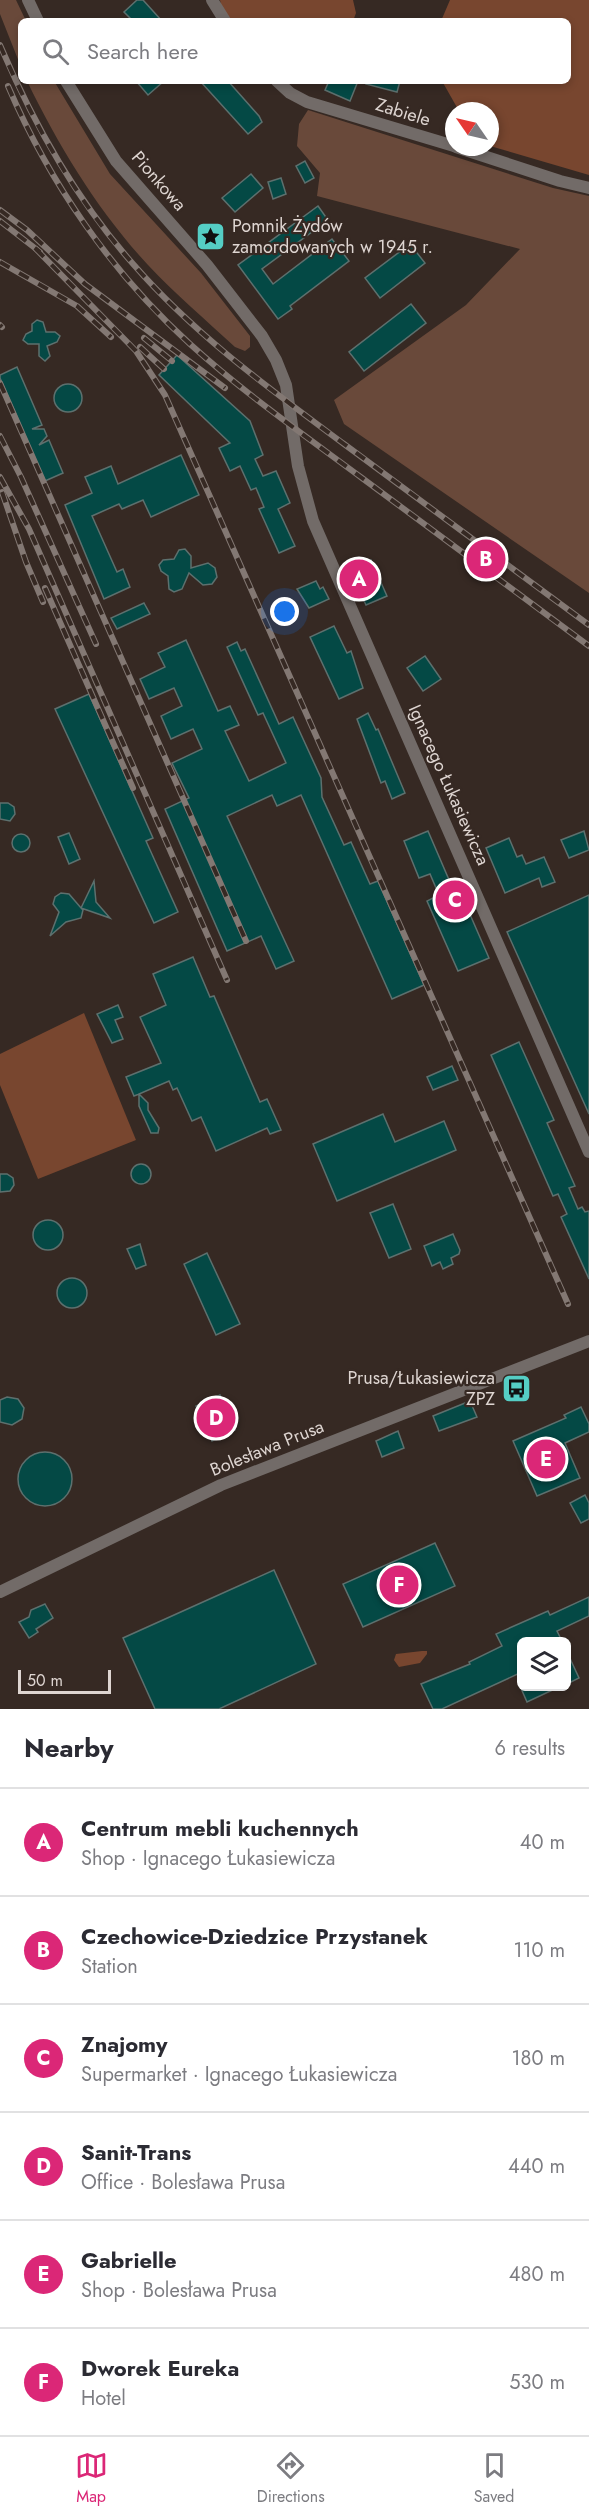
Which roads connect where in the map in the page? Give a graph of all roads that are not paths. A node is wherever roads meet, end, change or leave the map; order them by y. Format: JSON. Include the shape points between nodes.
{"nodes":[{"id":1,"x":28,"y":0,"type":"edge"},
{"id":2,"x":212,"y":0,"type":"edge"},
{"id":3,"x":37,"y":18,"type":"edge"},
{"id":4,"x":223,"y":18,"type":"edge"},
{"id":5,"x":68,"y":84,"type":"edge"},
{"id":6,"x":280,"y":84,"type":"edge"},
{"id":7,"x":445,"y":144,"type":"edge"},
{"id":8,"x":483,"y":156,"type":"edge"},
{"id":9,"x":589,"y":188,"type":"edge"},
{"id":10,"x":293,"y":427,"type":"joint"},
{"id":11,"x":589,"y":1152,"type":"edge"},
{"id":12,"x":589,"y":1341,"type":"edge"},
{"id":13,"x":0,"y":1592,"type":"edge"}],
"edges":[{"from":1,"to":3,"type":"street"},
{"from":2,"to":4,"type":"street"},
{"from":5,"to":10,"type":"street","name":"Pionkowa","via":[[116,161],[185,238],[262,336],[286,385]]},
{"from":6,"to":7,"type":"street","name":"Zabiele","via":[[307,102]]},
{"from":8,"to":9,"type":"street","name":"Zabiele"},
{"from":10,"to":11,"type":"street","name":"Ignacego Łukasiewicza","via":[[298,466],[313,521]]},
{"from":12,"to":13,"type":"street","name":"Bolesława Prusa","via":[[221,1485]]}]}
